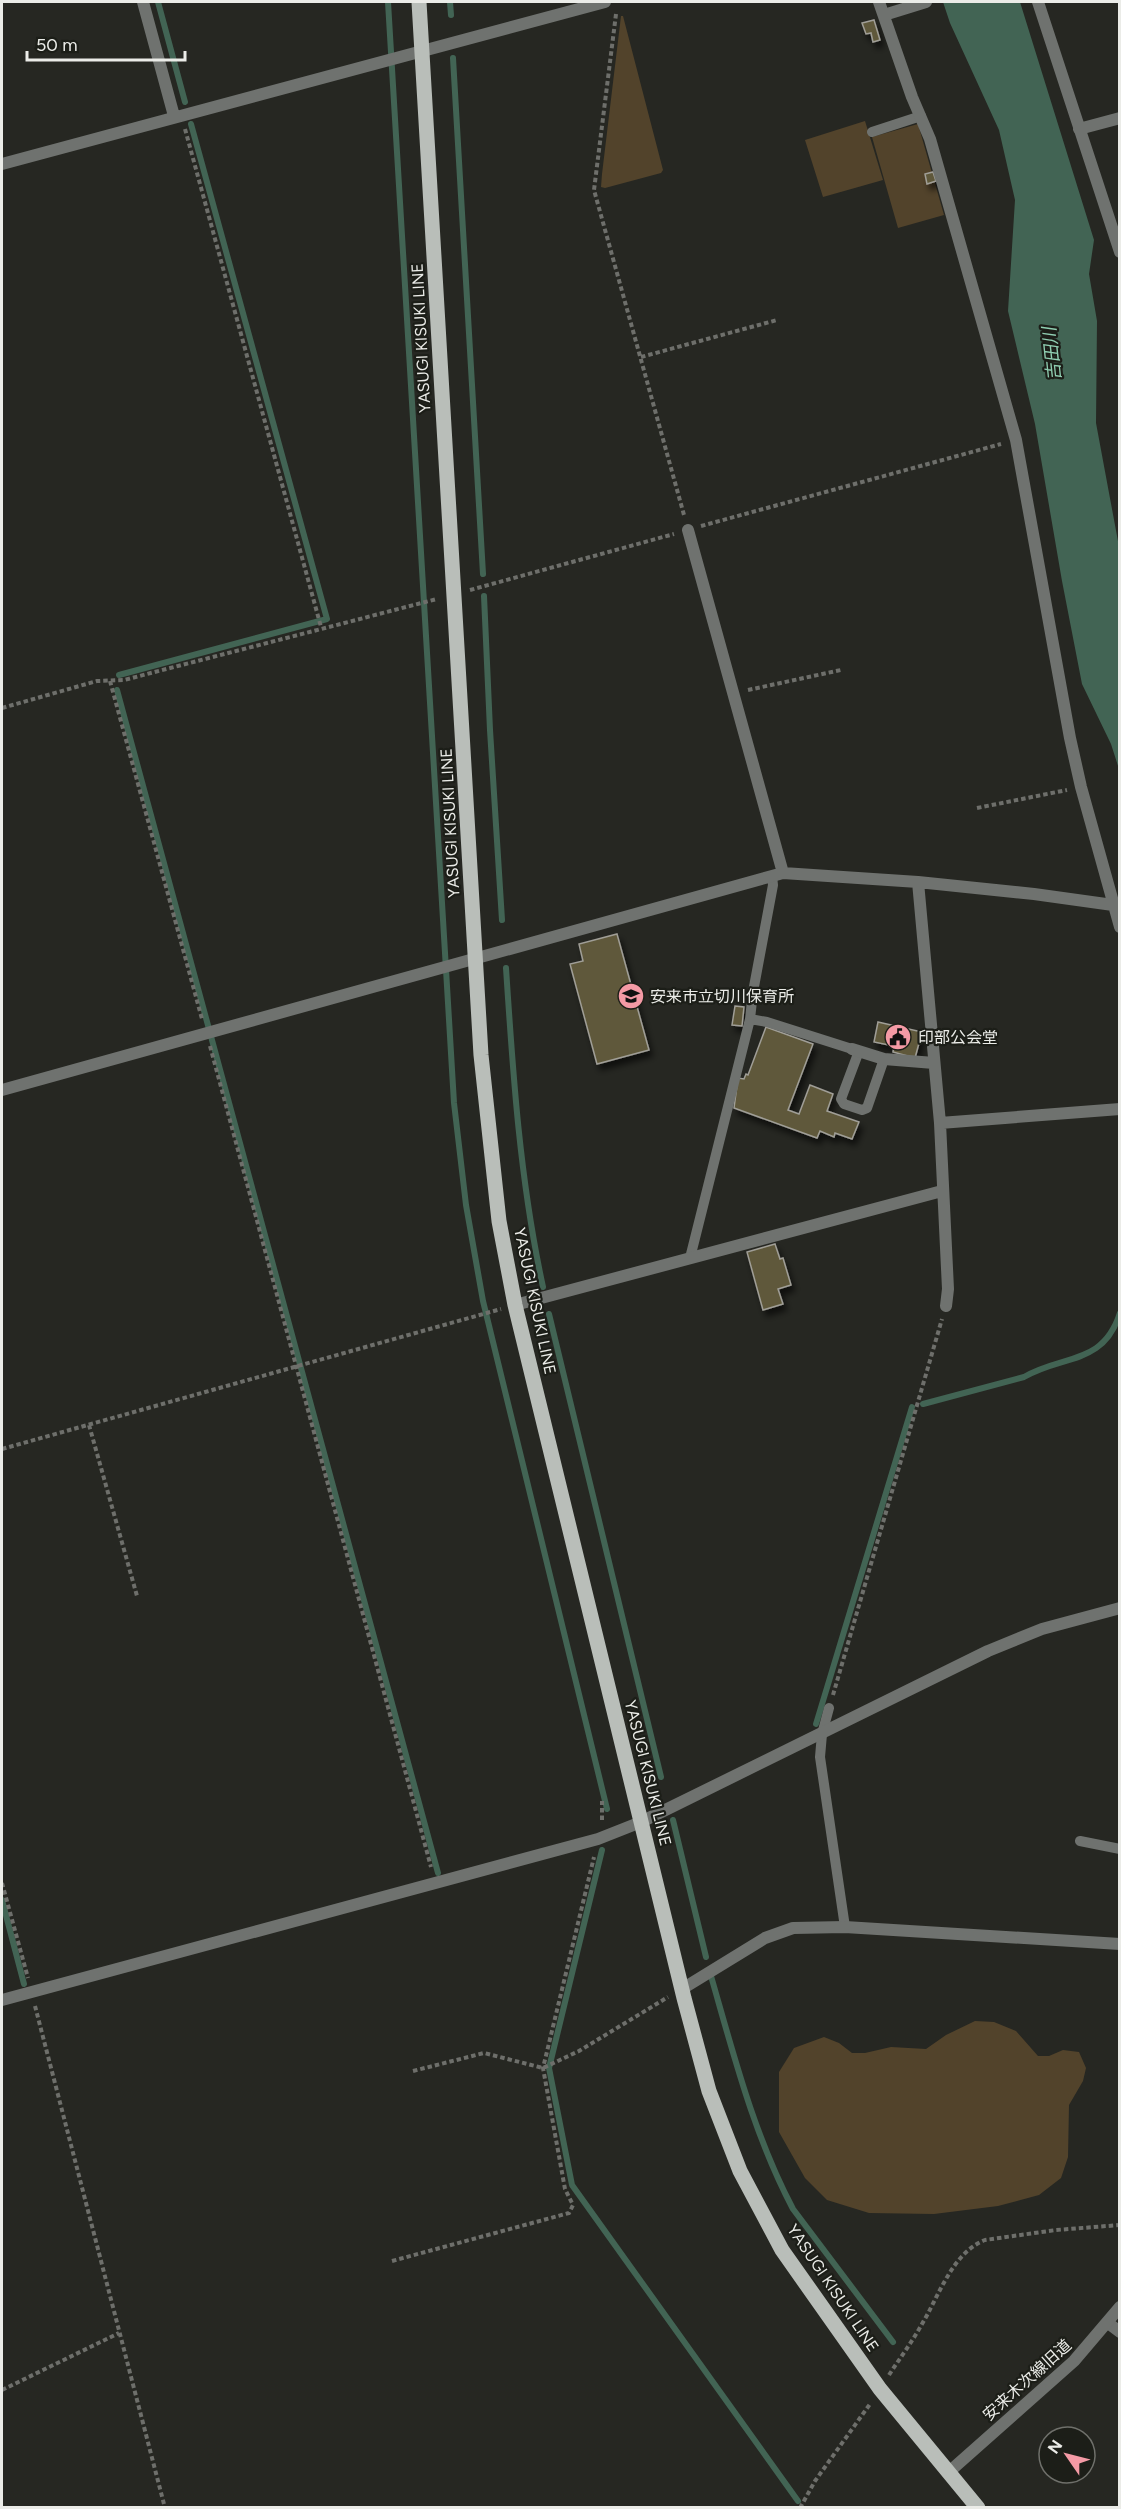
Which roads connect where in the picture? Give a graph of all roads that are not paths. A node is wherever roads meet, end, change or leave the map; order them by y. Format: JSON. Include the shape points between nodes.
{"nodes":[{"id":1,"x":143,"y":2,"type":"edge"},
{"id":2,"x":419,"y":2,"type":"edge"},
{"id":3,"x":605,"y":2,"type":"edge"},
{"id":4,"x":879,"y":2,"type":"edge"},
{"id":5,"x":926,"y":2,"type":"edge"},
{"id":6,"x":1038,"y":2,"type":"edge"},
{"id":7,"x":889,"y":13,"type":"junction"},
{"id":8,"x":422,"y":51,"type":"junction"},
{"id":9,"x":177,"y":115,"type":"junction"},
{"id":10,"x":921,"y":116,"type":"junction"},
{"id":11,"x":1119,"y":118,"type":"edge"},
{"id":12,"x":1078,"y":129,"type":"junction"},
{"id":13,"x":872,"y":132,"type":"dead end"},
{"id":14,"x":2,"y":164,"type":"edge"},
{"id":15,"x":1119,"y":252,"type":"edge"},
{"id":16,"x":688,"y":530,"type":"road end"},
{"id":17,"x":778,"y":874,"type":"junction"},
{"id":18,"x":918,"y":882,"type":"junction"},
{"id":19,"x":1113,"y":905,"type":"junction"},
{"id":20,"x":1119,"y":927,"type":"edge"},
{"id":21,"x":475,"y":957,"type":"junction"},
{"id":22,"x":750,"y":1019,"type":"junction"},
{"id":23,"x":856,"y":1050,"type":"junction"},
{"id":24,"x":884,"y":1059,"type":"junction"},
{"id":25,"x":934,"y":1063,"type":"junction"},
{"id":26,"x":2,"y":1090,"type":"edge"},
{"id":27,"x":1119,"y":1109,"type":"edge"},
{"id":28,"x":939,"y":1124,"type":"junction"},
{"id":29,"x":942,"y":1191,"type":"junction"},
{"id":30,"x":690,"y":1258,"type":"junction"},
{"id":31,"x":515,"y":1305,"type":"junction"},
{"id":32,"x":946,"y":1306,"type":"road end"},
{"id":33,"x":1119,"y":1608,"type":"edge"},
{"id":34,"x":829,"y":1708,"type":"road end"},
{"id":35,"x":822,"y":1734,"type":"junction"},
{"id":36,"x":641,"y":1822,"type":"junction"},
{"id":37,"x":1080,"y":1841,"type":"dead end"},
{"id":38,"x":1119,"y":1849,"type":"edge"},
{"id":39,"x":845,"y":1927,"type":"junction"},
{"id":40,"x":1119,"y":1944,"type":"edge"},
{"id":41,"x":682,"y":1989,"type":"junction"},
{"id":42,"x":2,"y":2000,"type":"edge"},
{"id":43,"x":1119,"y":2307,"type":"edge"},
{"id":44,"x":1108,"y":2323,"type":"junction"},
{"id":45,"x":1119,"y":2332,"type":"edge"},
{"id":46,"x":950,"y":2471,"type":"junction"},
{"id":47,"x":978,"y":2508,"type":"edge"}],
"edges":[{"from":1,"to":9,"type":"street"},
{"from":2,"to":8,"type":"main road","name":"YASUGI KISUKI LINE"},
{"from":3,"to":8,"type":"street"},
{"from":4,"to":7,"type":"street"},
{"from":5,"to":7,"type":"street"},
{"from":6,"to":12,"type":"street"},
{"from":7,"to":10,"type":"street"},
{"from":8,"to":9,"type":"street"},
{"from":8,"to":21,"type":"main road","name":"YASUGI KISUKI LINE"},
{"from":9,"to":14,"type":"street"},
{"from":10,"to":13,"type":"lane"},
{"from":10,"to":19,"type":"street","via":[[1016,440],[1080,787]]},
{"from":11,"to":12,"type":"street"},
{"from":12,"to":15,"type":"street"},
{"from":16,"to":17,"type":"street","via":[[734,693]]},
{"from":17,"to":18,"type":"street"},
{"from":17,"to":21,"type":"street"},
{"from":17,"to":22,"type":"lane"},
{"from":18,"to":19,"type":"street"},
{"from":18,"to":25,"type":"street"},
{"from":19,"to":20,"type":"street"},
{"from":21,"to":26,"type":"street"},
{"from":21,"to":31,"type":"main road","name":"YASUGI KISUKI LINE","via":[[491,1162]]},
{"from":22,"to":23,"type":"lane"},
{"from":22,"to":30,"type":"lane"},
{"from":23,"to":24,"type":"street"},
{"from":23,"to":24,"type":"lane","via":[[841,1099],[844,1104],[862,1110],[867,1107]]},
{"from":24,"to":25,"type":"street"},
{"from":25,"to":28,"type":"street"},
{"from":27,"to":28,"type":"street"},
{"from":28,"to":29,"type":"street"},
{"from":29,"to":30,"type":"street"},
{"from":29,"to":32,"type":"street"},
{"from":30,"to":31,"type":"street"},
{"from":31,"to":36,"type":"main road","name":"YASUGI KISUKI LINE"},
{"from":33,"to":35,"type":"street","via":[[1004,1644]]},
{"from":34,"to":35,"type":"lane"},
{"from":35,"to":36,"type":"street"},
{"from":35,"to":39,"type":"lane","via":[[820,1757]]},
{"from":36,"to":41,"type":"main road","name":"YASUGI KISUKI LINE"},
{"from":36,"to":42,"type":"street","via":[[598,1839]]},
{"from":37,"to":38,"type":"lane"},
{"from":39,"to":40,"type":"street"},
{"from":39,"to":41,"type":"street","via":[[784,1930]]},
{"from":41,"to":46,"type":"main road","name":"YASUGI KISUKI LINE","via":[[710,2091],[740,2171],[782,2250],[880,2388]]},
{"from":43,"to":44,"type":"street","name":"安来木次線旧道"},
{"from":44,"to":45,"type":"street"},
{"from":44,"to":46,"type":"street","name":"安来木次線旧道","via":[[1074,2361]]},
{"from":46,"to":47,"type":"main road","name":"YASUGI KISUKI LINE"}]}
